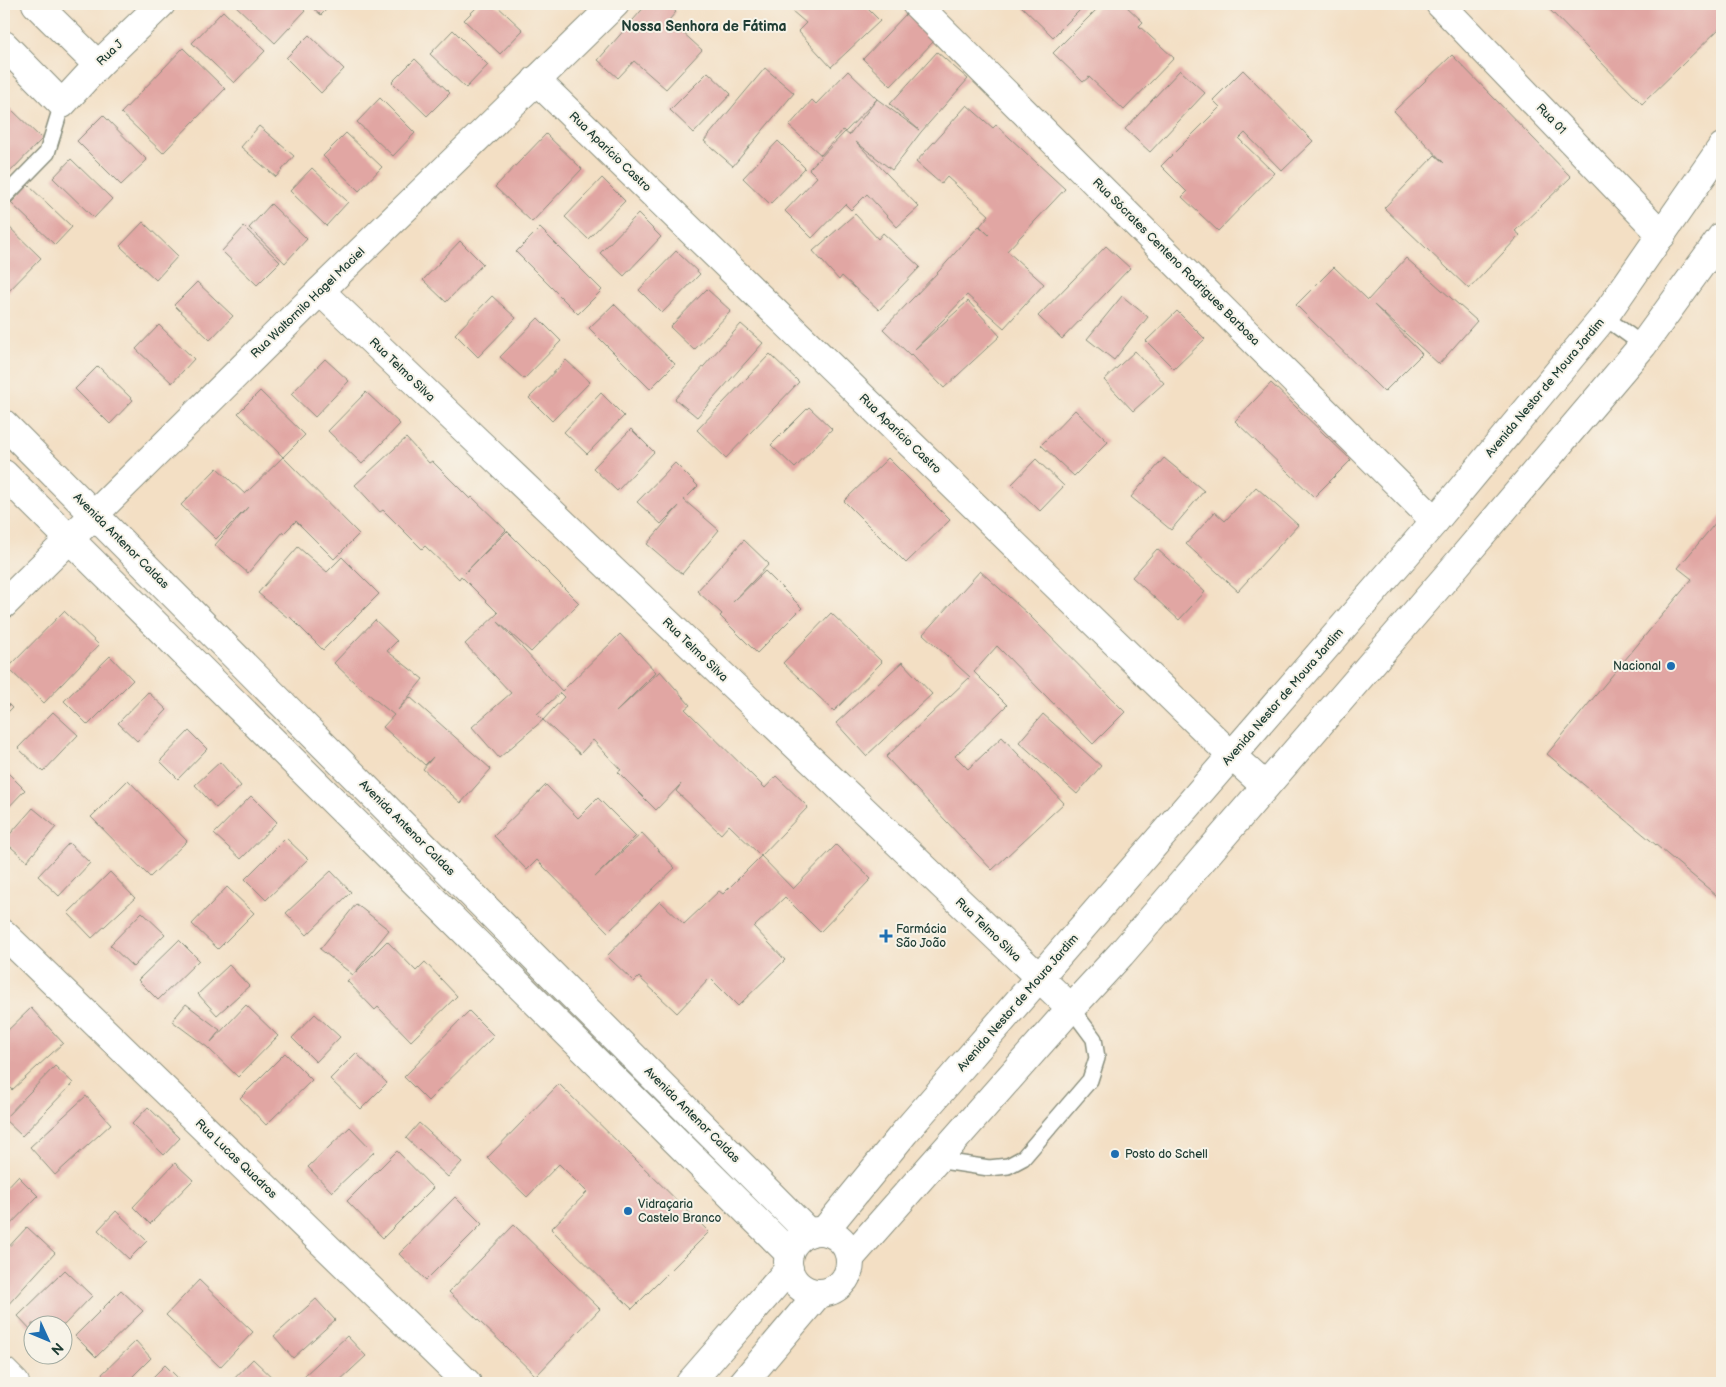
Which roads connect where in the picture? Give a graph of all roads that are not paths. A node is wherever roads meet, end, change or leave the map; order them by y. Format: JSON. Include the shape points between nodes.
{"nodes":[{"id":1,"x":36,"y":4,"type":"edge"},
{"id":2,"x":161,"y":4,"type":"edge"},
{"id":3,"x":614,"y":4,"type":"edge"},
{"id":4,"x":916,"y":4,"type":"edge"},
{"id":5,"x":1440,"y":4,"type":"edge"},
{"id":6,"x":4,"y":45,"type":"edge"},
{"id":7,"x":98,"y":65,"type":"junction"},
{"id":8,"x":536,"y":80,"type":"junction"},
{"id":9,"x":62,"y":104,"type":"junction"},
{"id":10,"x":1722,"y":147,"type":"edge"},
{"id":11,"x":4,"y":197,"type":"edge"},
{"id":12,"x":1662,"y":234,"type":"junction"},
{"id":13,"x":1722,"y":236,"type":"edge"},
{"id":14,"x":320,"y":291,"type":"junction"},
{"id":15,"x":1604,"y":317,"type":"junction"},
{"id":16,"x":1642,"y":345,"type":"junction"},
{"id":17,"x":4,"y":424,"type":"edge"},
{"id":18,"x":4,"y":474,"type":"edge"},
{"id":19,"x":94,"y":513,"type":"junction"},
{"id":20,"x":1435,"y":521,"type":"junction"},
{"id":21,"x":70,"y":538,"type":"junction"},
{"id":22,"x":4,"y":604,"type":"edge"},
{"id":23,"x":1232,"y":756,"type":"junction"},
{"id":24,"x":1265,"y":786,"type":"junction"},
{"id":25,"x":4,"y":934,"type":"edge"},
{"id":26,"x":1039,"y":979,"type":"junction"},
{"id":27,"x":1071,"y":1008,"type":"junction"},
{"id":28,"x":905,"y":1132,"type":"junction"},
{"id":29,"x":936,"y":1160,"type":"junction"},
{"id":30,"x":816,"y":1232,"type":"junction"},
{"id":31,"x":850,"y":1258,"type":"junction"},
{"id":32,"x":789,"y":1261,"type":"junction"},
{"id":33,"x":819,"y":1293,"type":"junction"},
{"id":34,"x":4,"y":1372,"type":"edge"},
{"id":35,"x":15,"y":1383,"type":"edge"},
{"id":36,"x":468,"y":1383,"type":"edge"},
{"id":37,"x":690,"y":1383,"type":"edge"},
{"id":38,"x":743,"y":1383,"type":"edge"}],
"edges":[{"from":1,"to":7,"type":"street"},
{"from":2,"to":7,"type":"street","name":"Rua J"},
{"from":3,"to":8,"type":"street","name":"Rua Waltornilo Hagel Maciel"},
{"from":4,"to":20,"type":"street","name":"Rua Sócrates Centeno Rodrigues Barbosa"},
{"from":5,"to":12,"type":"street","name":"Rua 01"},
{"from":6,"to":9,"type":"street"},
{"from":7,"to":9,"type":"street","name":"Rua J"},
{"from":8,"to":14,"type":"street","name":"Rua Waltornilo Hagel Maciel"},
{"from":8,"to":23,"type":"street","name":"Rua Aparício Castro"},
{"from":9,"to":11,"type":"lane","via":[[47,153]]},
{"from":10,"to":12,"type":"street","name":"Avenida Nestor de Moura Jardim"},
{"from":12,"to":15,"type":"street","name":"Avenida Nestor de Moura Jardim"},
{"from":13,"to":16,"type":"street"},
{"from":14,"to":19,"type":"street","name":"Rua Waltornilo Hagel Maciel"},
{"from":14,"to":26,"type":"street","name":"Rua Telmo Silva"},
{"from":15,"to":16,"type":"lane"},
{"from":15,"to":20,"type":"street","name":"Avenida Nestor de Moura Jardim"},
{"from":16,"to":24,"type":"street"},
{"from":17,"to":19,"type":"street","name":"Avenida Antenor Caldas"},
{"from":18,"to":21,"type":"street"},
{"from":19,"to":21,"type":"street","name":"Rua Waltornilo Hagel Maciel"},
{"from":19,"to":30,"type":"street","name":"Avenida Antenor Caldas"},
{"from":20,"to":23,"type":"street","name":"Avenida Nestor de Moura Jardim"},
{"from":21,"to":22,"type":"street","name":"Rua Waltornilo Hagel Maciel"},
{"from":21,"to":32,"type":"street"},
{"from":23,"to":24,"type":"street","name":"Rua Aparício Castro"},
{"from":23,"to":26,"type":"street","name":"Avenida Nestor de Moura Jardim"},
{"from":24,"to":27,"type":"street"},
{"from":25,"to":36,"type":"street","name":"Rua Lucas Quadros"},
{"from":26,"to":27,"type":"street","name":"Rua Telmo Silva"},
{"from":26,"to":28,"type":"street","name":"Avenida Nestor de Moura Jardim"},
{"from":27,"to":29,"type":"street"},
{"from":27,"to":29,"type":"lane","via":[[1094,1039],[1097,1058],[1090,1080],[1023,1158],[1008,1166],[989,1168]]},
{"from":28,"to":29,"type":"street"},
{"from":28,"to":30,"type":"street","name":"Avenida Nestor de Moura Jardim"},
{"from":29,"to":31,"type":"street"},
{"from":30,"to":31,"type":"street","via":[[838,1237],[844,1242]]},
{"from":30,"to":32,"type":"street","via":[[794,1244]]},
{"from":31,"to":33,"type":"street","via":[[846,1278],[829,1291]]},
{"from":32,"to":33,"type":"street","via":[[796,1283],[810,1292]]},
{"from":32,"to":37,"type":"street"},
{"from":33,"to":38,"type":"street"},
{"from":34,"to":35,"type":"street"}]}
